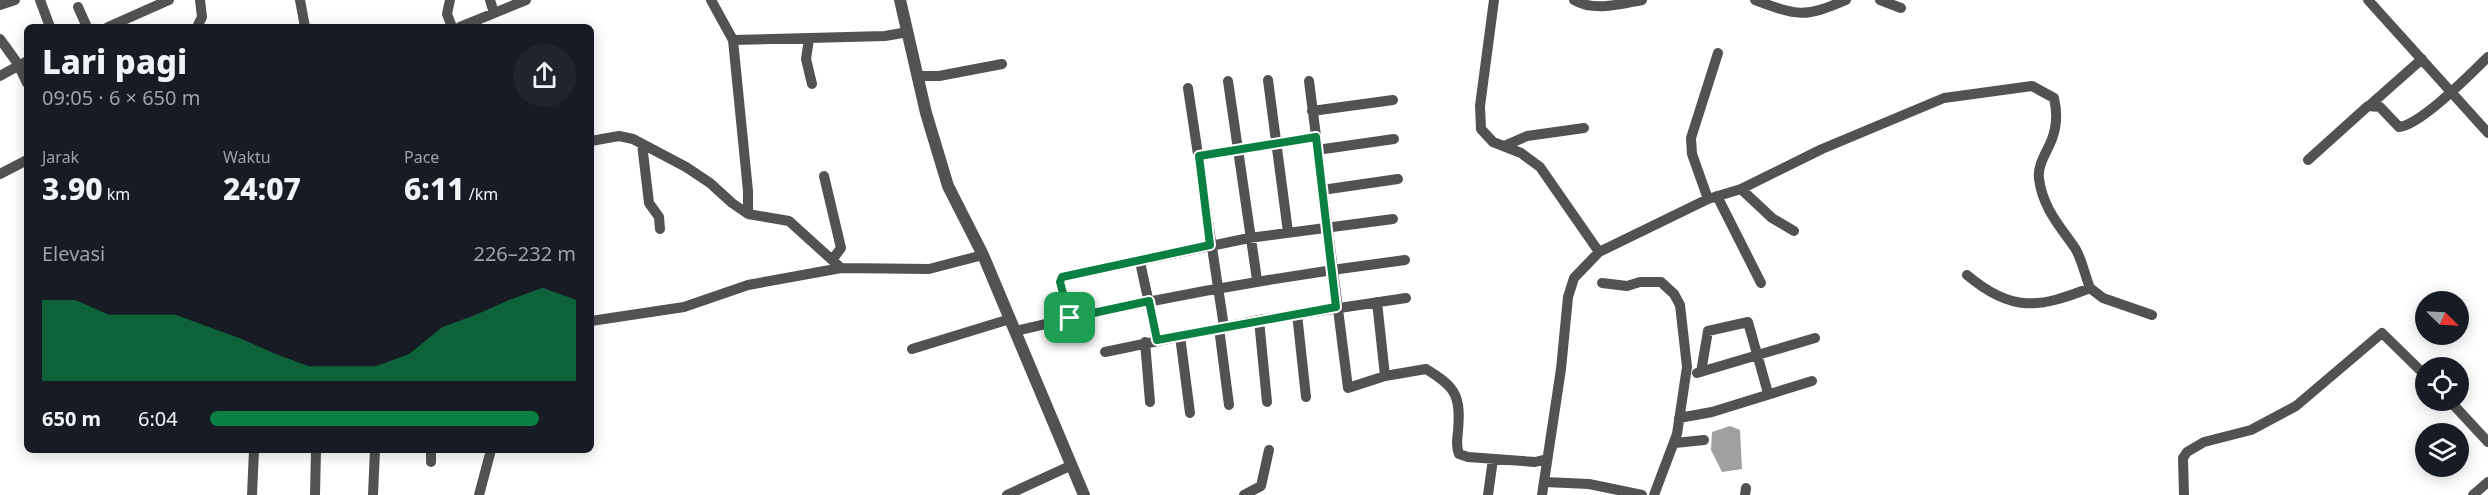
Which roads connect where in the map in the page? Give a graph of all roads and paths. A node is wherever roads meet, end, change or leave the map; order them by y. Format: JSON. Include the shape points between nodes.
{"nodes":[{"id":1,"x":15,"y":0,"type":"edge"},
{"id":2,"x":40,"y":0,"type":"edge"},
{"id":3,"x":169,"y":0,"type":"edge"},
{"id":4,"x":200,"y":0,"type":"edge"},
{"id":5,"x":300,"y":0,"type":"edge"},
{"id":6,"x":450,"y":0,"type":"edge"},
{"id":7,"x":490,"y":0,"type":"edge"},
{"id":8,"x":526,"y":0,"type":"edge"},
{"id":9,"x":711,"y":0,"type":"edge"},
{"id":10,"x":900,"y":0,"type":"edge"},
{"id":11,"x":1494,"y":0,"type":"edge"},
{"id":12,"x":1574,"y":0,"type":"edge"},
{"id":13,"x":1642,"y":0,"type":"edge"},
{"id":14,"x":1755,"y":0,"type":"edge"},
{"id":15,"x":1846,"y":0,"type":"edge"},
{"id":16,"x":1880,"y":0,"type":"edge"},
{"id":17,"x":2368,"y":0,"type":"edge"},
{"id":18,"x":0,"y":5,"type":"edge"},
{"id":19,"x":78,"y":7,"type":"dead end"},
{"id":20,"x":1901,"y":8,"type":"dead end"},
{"id":21,"x":494,"y":13,"type":"junction"},
{"id":22,"x":49,"y":24,"type":"edge"},
{"id":23,"x":86,"y":24,"type":"edge"},
{"id":24,"x":115,"y":24,"type":"edge"},
{"id":25,"x":198,"y":24,"type":"edge"},
{"id":26,"x":304,"y":24,"type":"edge"},
{"id":27,"x":451,"y":24,"type":"edge"},
{"id":28,"x":467,"y":24,"type":"edge"},
{"id":29,"x":908,"y":32,"type":"junction"},
{"id":30,"x":0,"y":39,"type":"edge"},
{"id":31,"x":809,"y":39,"type":"junction"},
{"id":32,"x":732,"y":40,"type":"junction"},
{"id":33,"x":1718,"y":53,"type":"dead end"},
{"id":34,"x":2488,"y":57,"type":"edge"},
{"id":35,"x":2422,"y":59,"type":"junction"},
{"id":36,"x":23,"y":62,"type":"edge"},
{"id":37,"x":1002,"y":64,"type":"dead end"},
{"id":38,"x":0,"y":76,"type":"edge"},
{"id":39,"x":919,"y":76,"type":"junction"},
{"id":40,"x":1268,"y":80,"type":"dead end"},
{"id":41,"x":1228,"y":81,"type":"dead end"},
{"id":42,"x":1309,"y":81,"type":"dead end"},
{"id":43,"x":812,"y":84,"type":"dead end"},
{"id":44,"x":1188,"y":87,"type":"dead end"},
{"id":45,"x":2451,"y":91,"type":"junction"},
{"id":46,"x":1393,"y":100,"type":"dead end"},
{"id":47,"x":2370,"y":105,"type":"junction"},
{"id":48,"x":1312,"y":111,"type":"junction"},
{"id":49,"x":1584,"y":128,"type":"dead end"},
{"id":50,"x":2488,"y":133,"type":"edge"},
{"id":51,"x":1316,"y":137,"type":"junction"},
{"id":52,"x":1394,"y":139,"type":"dead end"},
{"id":53,"x":594,"y":140,"type":"edge"},
{"id":54,"x":1275,"y":142,"type":"junction"},
{"id":55,"x":642,"y":144,"type":"junction"},
{"id":56,"x":1504,"y":146,"type":"junction"},
{"id":57,"x":1236,"y":148,"type":"junction"},
{"id":58,"x":1317,"y":150,"type":"junction"},
{"id":59,"x":1199,"y":156,"type":"junction"},
{"id":60,"x":2308,"y":160,"type":"dead end"},
{"id":61,"x":24,"y":162,"type":"edge"},
{"id":62,"x":0,"y":174,"type":"edge"},
{"id":63,"x":824,"y":176,"type":"dead end"},
{"id":64,"x":1398,"y":178,"type":"dead end"},
{"id":65,"x":1741,"y":189,"type":"junction"},
{"id":66,"x":1322,"y":190,"type":"junction"},
{"id":67,"x":1712,"y":197,"type":"junction"},
{"id":68,"x":748,"y":214,"type":"junction"},
{"id":69,"x":1393,"y":219,"type":"dead end"},
{"id":70,"x":660,"y":229,"type":"dead end"},
{"id":71,"x":1327,"y":229,"type":"junction"},
{"id":72,"x":1794,"y":231,"type":"dead end"},
{"id":73,"x":1288,"y":232,"type":"junction"},
{"id":74,"x":1249,"y":238,"type":"junction"},
{"id":75,"x":1210,"y":245,"type":"junction"},
{"id":76,"x":1599,"y":252,"type":"junction"},
{"id":77,"x":983,"y":255,"type":"junction"},
{"id":78,"x":832,"y":260,"type":"junction"},
{"id":79,"x":1405,"y":260,"type":"dead end"},
{"id":80,"x":1140,"y":261,"type":"junction"},
{"id":81,"x":842,"y":268,"type":"junction"},
{"id":82,"x":1332,"y":269,"type":"junction"},
{"id":83,"x":1967,"y":275,"type":"dead end"},
{"id":84,"x":1257,"y":280,"type":"junction"},
{"id":85,"x":1761,"y":283,"type":"dead end"},
{"id":86,"x":1602,"y":284,"type":"dead end"},
{"id":87,"x":1218,"y":288,"type":"junction"},
{"id":88,"x":2090,"y":288,"type":"junction"},
{"id":89,"x":1406,"y":298,"type":"dead end"},
{"id":90,"x":1149,"y":301,"type":"junction"},
{"id":91,"x":1377,"y":302,"type":"junction"},
{"id":92,"x":1336,"y":307,"type":"junction"},
{"id":93,"x":1297,"y":314,"type":"junction"},
{"id":94,"x":2152,"y":315,"type":"dead end"},
{"id":95,"x":1070,"y":318,"type":"junction"},
{"id":96,"x":1259,"y":320,"type":"junction"},
{"id":97,"x":594,"y":321,"type":"edge"},
{"id":98,"x":1013,"y":325,"type":"junction"},
{"id":99,"x":1222,"y":328,"type":"junction"},
{"id":100,"x":1180,"y":336,"type":"junction"},
{"id":101,"x":1815,"y":338,"type":"dead end"},
{"id":102,"x":1157,"y":340,"type":"junction"},
{"id":103,"x":1145,"y":342,"type":"junction"},
{"id":104,"x":912,"y":349,"type":"dead end"},
{"id":105,"x":1105,"y":352,"type":"dead end"},
{"id":106,"x":1758,"y":355,"type":"junction"},
{"id":107,"x":2415,"y":365,"type":"edge"},
{"id":108,"x":1701,"y":372,"type":"junction"},
{"id":109,"x":1385,"y":376,"type":"junction"},
{"id":110,"x":1685,"y":377,"type":"junction"},
{"id":111,"x":1812,"y":381,"type":"dead end"},
{"id":112,"x":1768,"y":393,"type":"junction"},
{"id":113,"x":1306,"y":397,"type":"dead end"},
{"id":114,"x":1150,"y":402,"type":"dead end"},
{"id":115,"x":1267,"y":402,"type":"dead end"},
{"id":116,"x":1229,"y":405,"type":"dead end"},
{"id":117,"x":2459,"y":411,"type":"edge"},
{"id":118,"x":1190,"y":413,"type":"dead end"},
{"id":119,"x":1679,"y":418,"type":"junction"},
{"id":120,"x":1704,"y":440,"type":"dead end"},
{"id":121,"x":1675,"y":442,"type":"junction"},
{"id":122,"x":2488,"y":442,"type":"edge"},
{"id":123,"x":1269,"y":450,"type":"dead end"},
{"id":124,"x":254,"y":453,"type":"edge"},
{"id":125,"x":316,"y":453,"type":"edge"},
{"id":126,"x":375,"y":453,"type":"edge"},
{"id":127,"x":432,"y":453,"type":"edge"},
{"id":128,"x":490,"y":453,"type":"edge"},
{"id":129,"x":1493,"y":459,"type":"junction"},
{"id":130,"x":1547,"y":459,"type":"junction"},
{"id":131,"x":431,"y":462,"type":"dead end"},
{"id":132,"x":1072,"y":465,"type":"junction"},
{"id":133,"x":1545,"y":482,"type":"junction"},
{"id":134,"x":2488,"y":482,"type":"edge"},
{"id":135,"x":252,"y":495,"type":"edge"},
{"id":136,"x":315,"y":495,"type":"edge"},
{"id":137,"x":373,"y":495,"type":"edge"},
{"id":138,"x":479,"y":495,"type":"edge"},
{"id":139,"x":1007,"y":495,"type":"edge"},
{"id":140,"x":1083,"y":495,"type":"edge"},
{"id":141,"x":1244,"y":495,"type":"edge"},
{"id":142,"x":1488,"y":495,"type":"edge"},
{"id":143,"x":1542,"y":495,"type":"edge"},
{"id":144,"x":1642,"y":495,"type":"edge"},
{"id":145,"x":1654,"y":495,"type":"edge"},
{"id":146,"x":2184,"y":495,"type":"edge"},
{"id":147,"x":2474,"y":495,"type":"edge"}],
"edges":[{"from":1,"to":18,"type":"street"},
{"from":2,"to":22,"type":"street"},
{"from":3,"to":24,"type":"street"},
{"from":4,"to":25,"type":"street","via":[[202,17]]},
{"from":5,"to":26,"type":"street"},
{"from":6,"to":27,"type":"street","via":[[447,14]]},
{"from":7,"to":21,"type":"street"},
{"from":8,"to":21,"type":"street"},
{"from":9,"to":32,"type":"street"},
{"from":10,"to":29,"type":"street"},
{"from":11,"to":56,"type":"street","via":[[1480,106],[1481,129]]},
{"from":12,"to":13,"type":"street","via":[[1583,5],[1616,6]]},
{"from":14,"to":15,"type":"street","via":[[1790,13],[1807,14]]},
{"from":16,"to":20,"type":"street"},
{"from":17,"to":35,"type":"street"},
{"from":19,"to":23,"type":"street"},
{"from":21,"to":28,"type":"street"},
{"from":29,"to":31,"type":"street"},
{"from":29,"to":39,"type":"street"},
{"from":30,"to":36,"type":"street"},
{"from":31,"to":32,"type":"street"},
{"from":31,"to":43,"type":"street","via":[[806,59]]},
{"from":32,"to":68,"type":"street"},
{"from":33,"to":67,"type":"street","via":[[1691,138],[1692,154]]},
{"from":34,"to":45,"type":"street"},
{"from":35,"to":45,"type":"street"},
{"from":35,"to":47,"type":"street"},
{"from":36,"to":38,"type":"street"},
{"from":37,"to":39,"type":"street"},
{"from":39,"to":77,"type":"street","via":[[948,186]]},
{"from":40,"to":54,"type":"street"},
{"from":41,"to":57,"type":"street"},
{"from":42,"to":48,"type":"street"},
{"from":44,"to":59,"type":"street"},
{"from":45,"to":47,"type":"street","via":[[2402,127],[2380,107]]},
{"from":45,"to":50,"type":"street"},
{"from":46,"to":48,"type":"street"},
{"from":47,"to":60,"type":"street"},
{"from":48,"to":51,"type":"street"},
{"from":49,"to":56,"type":"street","via":[[1527,135]]},
{"from":51,"to":54,"type":"street"},
{"from":51,"to":58,"type":"street"},
{"from":52,"to":58,"type":"street"},
{"from":53,"to":55,"type":"street","via":[[619,136]]},
{"from":54,"to":57,"type":"street"},
{"from":54,"to":73,"type":"street"},
{"from":55,"to":68,"type":"street","via":[[710,183]]},
{"from":55,"to":70,"type":"street","via":[[649,203]]},
{"from":56,"to":76,"type":"street","via":[[1540,167]]},
{"from":57,"to":59,"type":"street"},
{"from":57,"to":74,"type":"street"},
{"from":58,"to":66,"type":"street"},
{"from":59,"to":75,"type":"street"},
{"from":61,"to":62,"type":"street"},
{"from":63,"to":78,"type":"street","via":[[841,248]]},
{"from":64,"to":66,"type":"street"},
{"from":65,"to":67,"type":"street"},
{"from":65,"to":72,"type":"street","via":[[1772,218]]},
{"from":65,"to":88,"type":"street","via":[[1944,98],[2032,86],[2050,95],[2055,103],[2052,138],[2039,176],[2043,196],[2053,220],[2077,250]]},
{"from":66,"to":71,"type":"street"},
{"from":67,"to":76,"type":"street"},
{"from":67,"to":85,"type":"street"},
{"from":68,"to":78,"type":"street","via":[[789,221]]},
{"from":69,"to":71,"type":"street"},
{"from":71,"to":73,"type":"street"},
{"from":71,"to":82,"type":"street"},
{"from":73,"to":74,"type":"street"},
{"from":74,"to":75,"type":"street"},
{"from":74,"to":84,"type":"street"},
{"from":75,"to":80,"type":"street"},
{"from":75,"to":87,"type":"street"},
{"from":76,"to":130,"type":"street","via":[[1572,284]]},
{"from":77,"to":81,"type":"street","via":[[929,268]]},
{"from":77,"to":98,"type":"street"},
{"from":78,"to":81,"type":"street"},
{"from":79,"to":82,"type":"street"},
{"from":80,"to":90,"type":"street"},
{"from":80,"to":95,"type":"street","via":[[1062,277]]},
{"from":81,"to":97,"type":"street","via":[[748,285],[684,307]]},
{"from":82,"to":84,"type":"street"},
{"from":82,"to":92,"type":"street"},
{"from":83,"to":88,"type":"street","via":[[1997,296],[2033,305],[2052,303]]},
{"from":84,"to":87,"type":"street"},
{"from":86,"to":110,"type":"street","via":[[1661,282],[1674,294],[1680,305]]},
{"from":87,"to":90,"type":"street"},
{"from":87,"to":99,"type":"street"},
{"from":88,"to":94,"type":"street","via":[[2103,298]]},
{"from":89,"to":91,"type":"street"},
{"from":90,"to":95,"type":"street"},
{"from":90,"to":102,"type":"street"},
{"from":91,"to":92,"type":"street"},
{"from":91,"to":109,"type":"street"},
{"from":92,"to":93,"type":"street"},
{"from":92,"to":109,"type":"street","via":[[1348,388]]},
{"from":93,"to":96,"type":"street"},
{"from":93,"to":113,"type":"street"},
{"from":95,"to":98,"type":"street"},
{"from":96,"to":99,"type":"street"},
{"from":96,"to":115,"type":"street"},
{"from":98,"to":104,"type":"street"},
{"from":98,"to":132,"type":"street"},
{"from":99,"to":100,"type":"street"},
{"from":99,"to":116,"type":"street"},
{"from":100,"to":102,"type":"street"},
{"from":100,"to":118,"type":"street"},
{"from":101,"to":106,"type":"street"},
{"from":102,"to":103,"type":"street"},
{"from":103,"to":105,"type":"street"},
{"from":103,"to":114,"type":"street"},
{"from":106,"to":108,"type":"street"},
{"from":106,"to":108,"type":"street","via":[[1748,322],[1708,331]]},
{"from":106,"to":112,"type":"street"},
{"from":107,"to":146,"type":"street","via":[[2382,333],[2296,406],[2251,430],[2205,442],[2187,452],[2183,458]]},
{"from":108,"to":110,"type":"street"},
{"from":109,"to":129,"type":"street","via":[[1426,369],[1447,382],[1457,395],[1461,412],[1457,451],[1468,457]]},
{"from":110,"to":119,"type":"street"},
{"from":111,"to":112,"type":"street"},
{"from":112,"to":119,"type":"street","via":[[1712,412]]},
{"from":117,"to":122,"type":"street"},
{"from":119,"to":121,"type":"street"},
{"from":120,"to":121,"type":"street"},
{"from":121,"to":145,"type":"street"},
{"from":123,"to":141,"type":"street","via":[[1261,486]]},
{"from":124,"to":135,"type":"street"},
{"from":125,"to":136,"type":"street"},
{"from":126,"to":137,"type":"street"},
{"from":127,"to":131,"type":"street"},
{"from":128,"to":138,"type":"street"},
{"from":129,"to":130,"type":"street"},
{"from":129,"to":142,"type":"street"},
{"from":130,"to":133,"type":"street"},
{"from":132,"to":139,"type":"street"},
{"from":132,"to":140,"type":"street"},
{"from":133,"to":143,"type":"street"},
{"from":133,"to":144,"type":"street","via":[[1589,484]]},
{"from":134,"to":147,"type":"street"}]}
